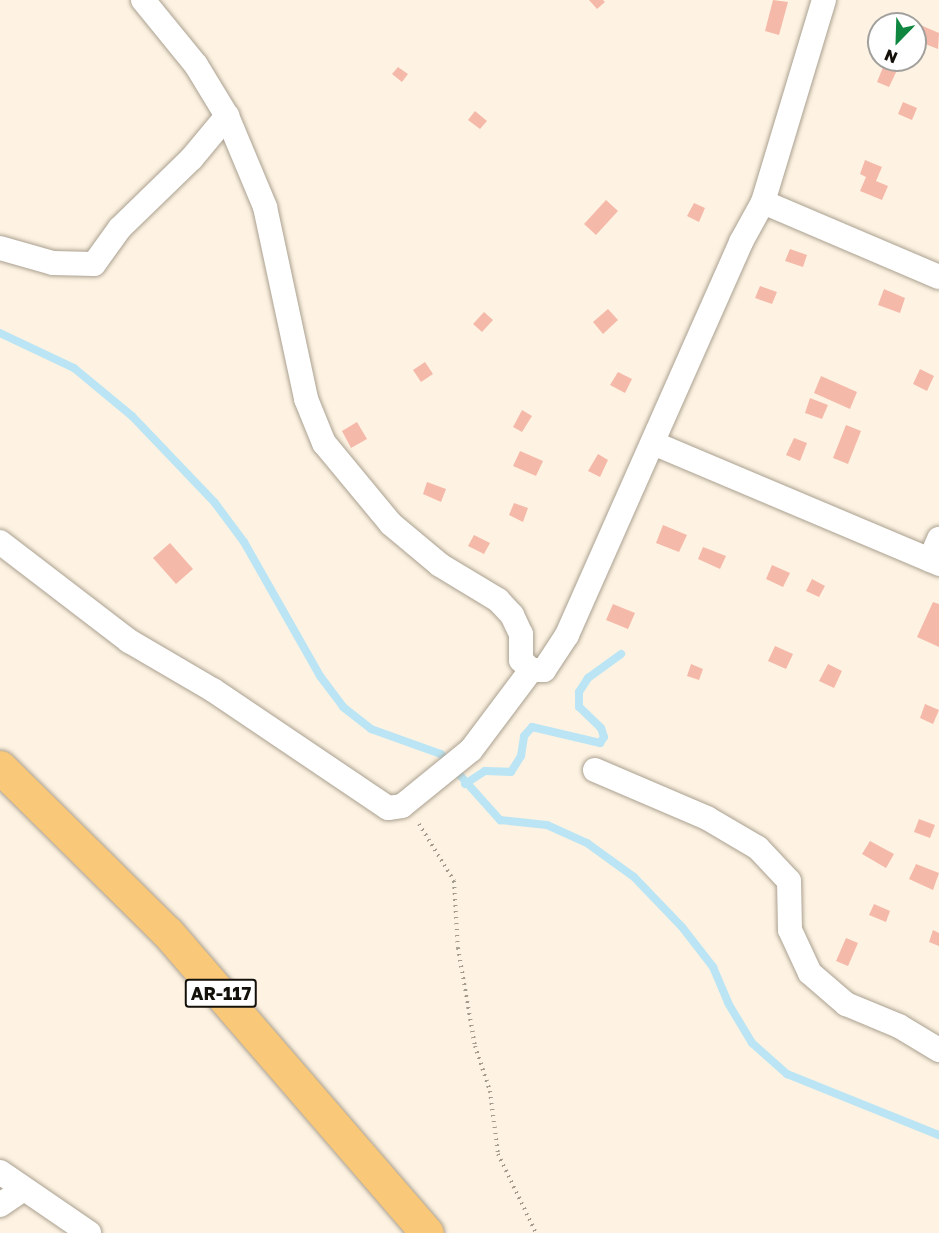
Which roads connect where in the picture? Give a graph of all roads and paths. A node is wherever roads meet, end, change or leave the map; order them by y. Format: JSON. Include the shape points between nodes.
{"nodes":[{"id":1,"x":142,"y":0,"type":"edge"},
{"id":2,"x":824,"y":0,"type":"edge"},
{"id":3,"x":227,"y":116,"type":"junction"},
{"id":4,"x":763,"y":202,"type":"junction"},
{"id":5,"x":0,"y":248,"type":"edge"},
{"id":6,"x":939,"y":277,"type":"edge"},
{"id":7,"x":653,"y":443,"type":"junction"},
{"id":8,"x":0,"y":542,"type":"edge"},
{"id":9,"x":936,"y":554,"type":"edge"},
{"id":10,"x":531,"y":670,"type":"junction"},
{"id":11,"x":0,"y":767,"type":"edge"},
{"id":12,"x":595,"y":770,"type":"dead end"},
{"id":13,"x":402,"y":806,"type":"junction"},
{"id":14,"x":939,"y":1050,"type":"edge"},
{"id":15,"x":0,"y":1172,"type":"edge"},
{"id":16,"x":22,"y":1190,"type":"junction"},
{"id":17,"x":0,"y":1205,"type":"edge"},
{"id":18,"x":89,"y":1233,"type":"edge"},
{"id":19,"x":427,"y":1233,"type":"edge"},
{"id":20,"x":536,"y":1233,"type":"edge"}],
"edges":[{"from":1,"to":3,"type":"street","via":[[196,65]]},
{"from":2,"to":4,"type":"street"},
{"from":3,"to":5,"type":"street","via":[[192,158],[120,228],[94,264],[53,263]]},
{"from":3,"to":10,"type":"street","via":[[266,207],[306,399],[324,443],[391,524],[440,565],[498,600],[512,615],[520,634],[521,660]]},
{"from":4,"to":6,"type":"street"},
{"from":4,"to":7,"type":"street","via":[[741,242]]},
{"from":7,"to":9,"type":"street"},
{"from":7,"to":10,"type":"street","via":[[567,634],[544,670]]},
{"from":8,"to":13,"type":"street","via":[[129,641],[213,690],[370,799],[388,808]]},
{"from":10,"to":13,"type":"street","via":[[471,750]]},
{"from":11,"to":19,"type":"main road","number":"AR-117","via":[[168,933]]},
{"from":12,"to":14,"type":"street","via":[[707,818],[758,848],[789,882],[790,930],[810,973],[846,1004],[899,1026]]},
{"from":13,"to":20,"type":"path","via":[[454,881],[458,948],[475,1046],[490,1091],[498,1154]]},
{"from":15,"to":16,"type":"street"},
{"from":16,"to":17,"type":"street"},
{"from":16,"to":18,"type":"street"}]}
